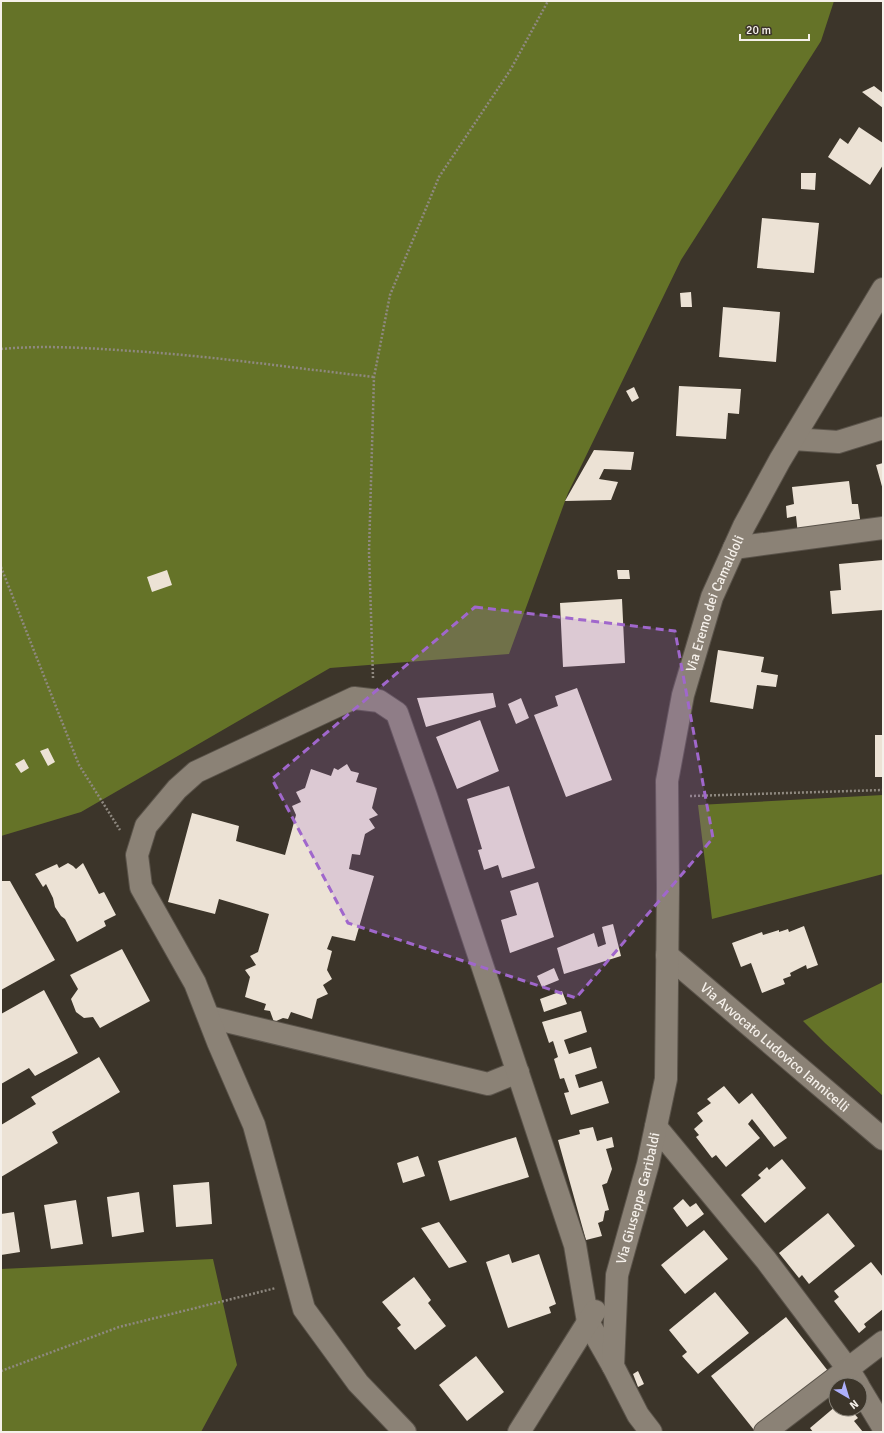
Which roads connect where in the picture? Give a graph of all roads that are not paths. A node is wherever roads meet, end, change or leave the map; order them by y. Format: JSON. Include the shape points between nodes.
{"nodes":[{"id":1,"x":883,"y":289,"type":"edge"},
{"id":2,"x":883,"y":428,"type":"edge"},
{"id":3,"x":793,"y":439,"type":"junction"},
{"id":4,"x":883,"y":528,"type":"edge"},
{"id":5,"x":734,"y":548,"type":"junction"},
{"id":6,"x":666,"y":955,"type":"junction"},
{"id":7,"x":209,"y":1017,"type":"junction"},
{"id":8,"x":518,"y":1072,"type":"junction"},
{"id":9,"x":656,"y":1127,"type":"junction"},
{"id":10,"x":883,"y":1139,"type":"edge"},
{"id":11,"x":617,"y":1275,"type":"junction"},
{"id":12,"x":588,"y":1322,"type":"junction"},
{"id":13,"x":883,"y":1342,"type":"edge"},
{"id":14,"x":613,"y":1366,"type":"junction"},
{"id":15,"x":853,"y":1377,"type":"edge"},
{"id":16,"x":828,"y":1393,"type":"edge"},
{"id":17,"x":868,"y":1402,"type":"edge"},
{"id":18,"x":883,"y":1427,"type":"edge"},
{"id":19,"x":405,"y":1432,"type":"edge"},
{"id":20,"x":519,"y":1432,"type":"edge"},
{"id":21,"x":651,"y":1432,"type":"edge"},
{"id":22,"x":765,"y":1432,"type":"edge"}],
"edges":[{"from":1,"to":3,"type":"street","name":"Via Eremo dei Camaldoli"},
{"from":2,"to":3,"type":"street","via":[[838,442]]},
{"from":3,"to":5,"type":"street","name":"Via Eremo dei Camaldoli"},
{"from":4,"to":5,"type":"street"},
{"from":5,"to":6,"type":"street","name":"Via Eremo dei Camaldoli","via":[[712,597],[683,694],[667,781]]},
{"from":6,"to":9,"type":"street","name":"Via Giuseppe Garibaldi","via":[[666,1079]]},
{"from":6,"to":10,"type":"street","name":"Via Avvocato Ludovico Iannicelli"},
{"from":7,"to":8,"type":"street","via":[[488,1084]]},
{"from":7,"to":8,"type":"street","via":[[195,983],[141,887],[137,855],[146,826],[177,789],[196,772],[354,698],[379,701],[397,713]]},
{"from":7,"to":19,"type":"street","via":[[254,1125],[304,1309],[358,1383]]},
{"from":8,"to":12,"type":"street","via":[[575,1245]]},
{"from":9,"to":11,"type":"street","name":"Via Giuseppe Garibaldi"},
{"from":9,"to":15,"type":"street","via":[[766,1260]]},
{"from":11,"to":12,"type":"street"},
{"from":11,"to":14,"type":"street","name":"Via Giuseppe Garibaldi"},
{"from":12,"to":14,"type":"street"},
{"from":12,"to":20,"type":"street"},
{"from":13,"to":15,"type":"street"},
{"from":14,"to":21,"type":"street","name":"Via Giuseppe Garibaldi","via":[[638,1415]]},
{"from":16,"to":22,"type":"street"},
{"from":17,"to":18,"type":"street"}]}
